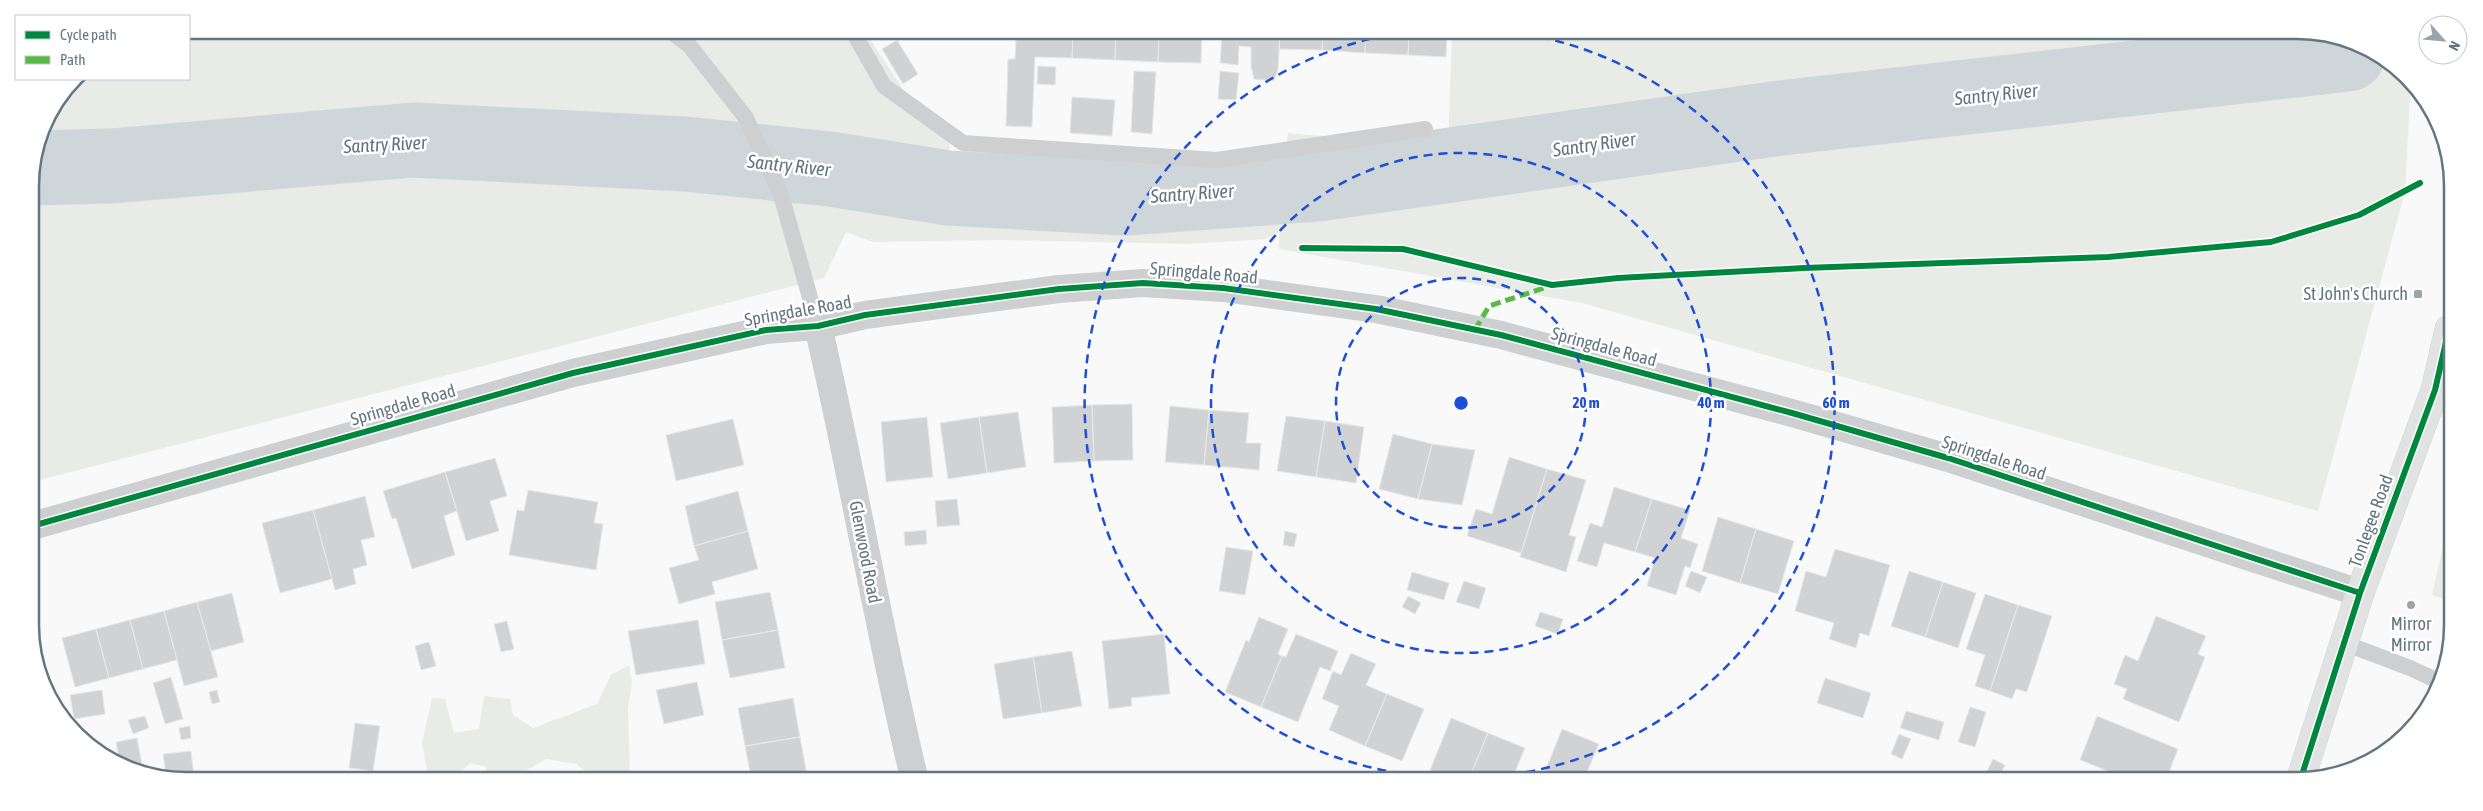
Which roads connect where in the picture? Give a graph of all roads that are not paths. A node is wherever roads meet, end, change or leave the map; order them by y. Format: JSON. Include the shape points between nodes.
{"nodes":[{"id":1,"x":681,"y":39,"type":"edge"},
{"id":2,"x":857,"y":39,"type":"edge"},
{"id":3,"x":1425,"y":129,"type":"dead end"},
{"id":4,"x":818,"y":326,"type":"junction"},
{"id":5,"x":2444,"y":351,"type":"edge"},
{"id":6,"x":39,"y":524,"type":"edge"},
{"id":7,"x":2360,"y":593,"type":"junction"},
{"id":8,"x":2344,"y":643,"type":"junction"},
{"id":9,"x":2434,"y":679,"type":"edge"},
{"id":10,"x":913,"y":772,"type":"edge"},
{"id":11,"x":2303,"y":772,"type":"edge"}],
"edges":[{"from":1,"to":4,"type":"lane","via":[[746,118],[781,195]]},
{"from":2,"to":3,"type":"lane","via":[[884,86],[963,143],[1217,160]]},
{"from":4,"to":6,"type":"street","name":"Springdale Road","via":[[766,330],[573,372]]},
{"from":4,"to":7,"type":"street","name":"Springdale Road","via":[[865,315],[1059,289],[1143,283],[1223,288],[1376,308],[1501,336],[1948,458]]},
{"from":4,"to":10,"type":"street","name":"Glenwood Road"},
{"from":5,"to":7,"type":"main road","name":"Tonlegee Road","via":[[2435,390]]},
{"from":7,"to":8,"type":"main road","name":"Tonlegee Road"},
{"from":8,"to":9,"type":"lane"},
{"from":8,"to":11,"type":"main road","name":"Tonlegee Road"}]}
